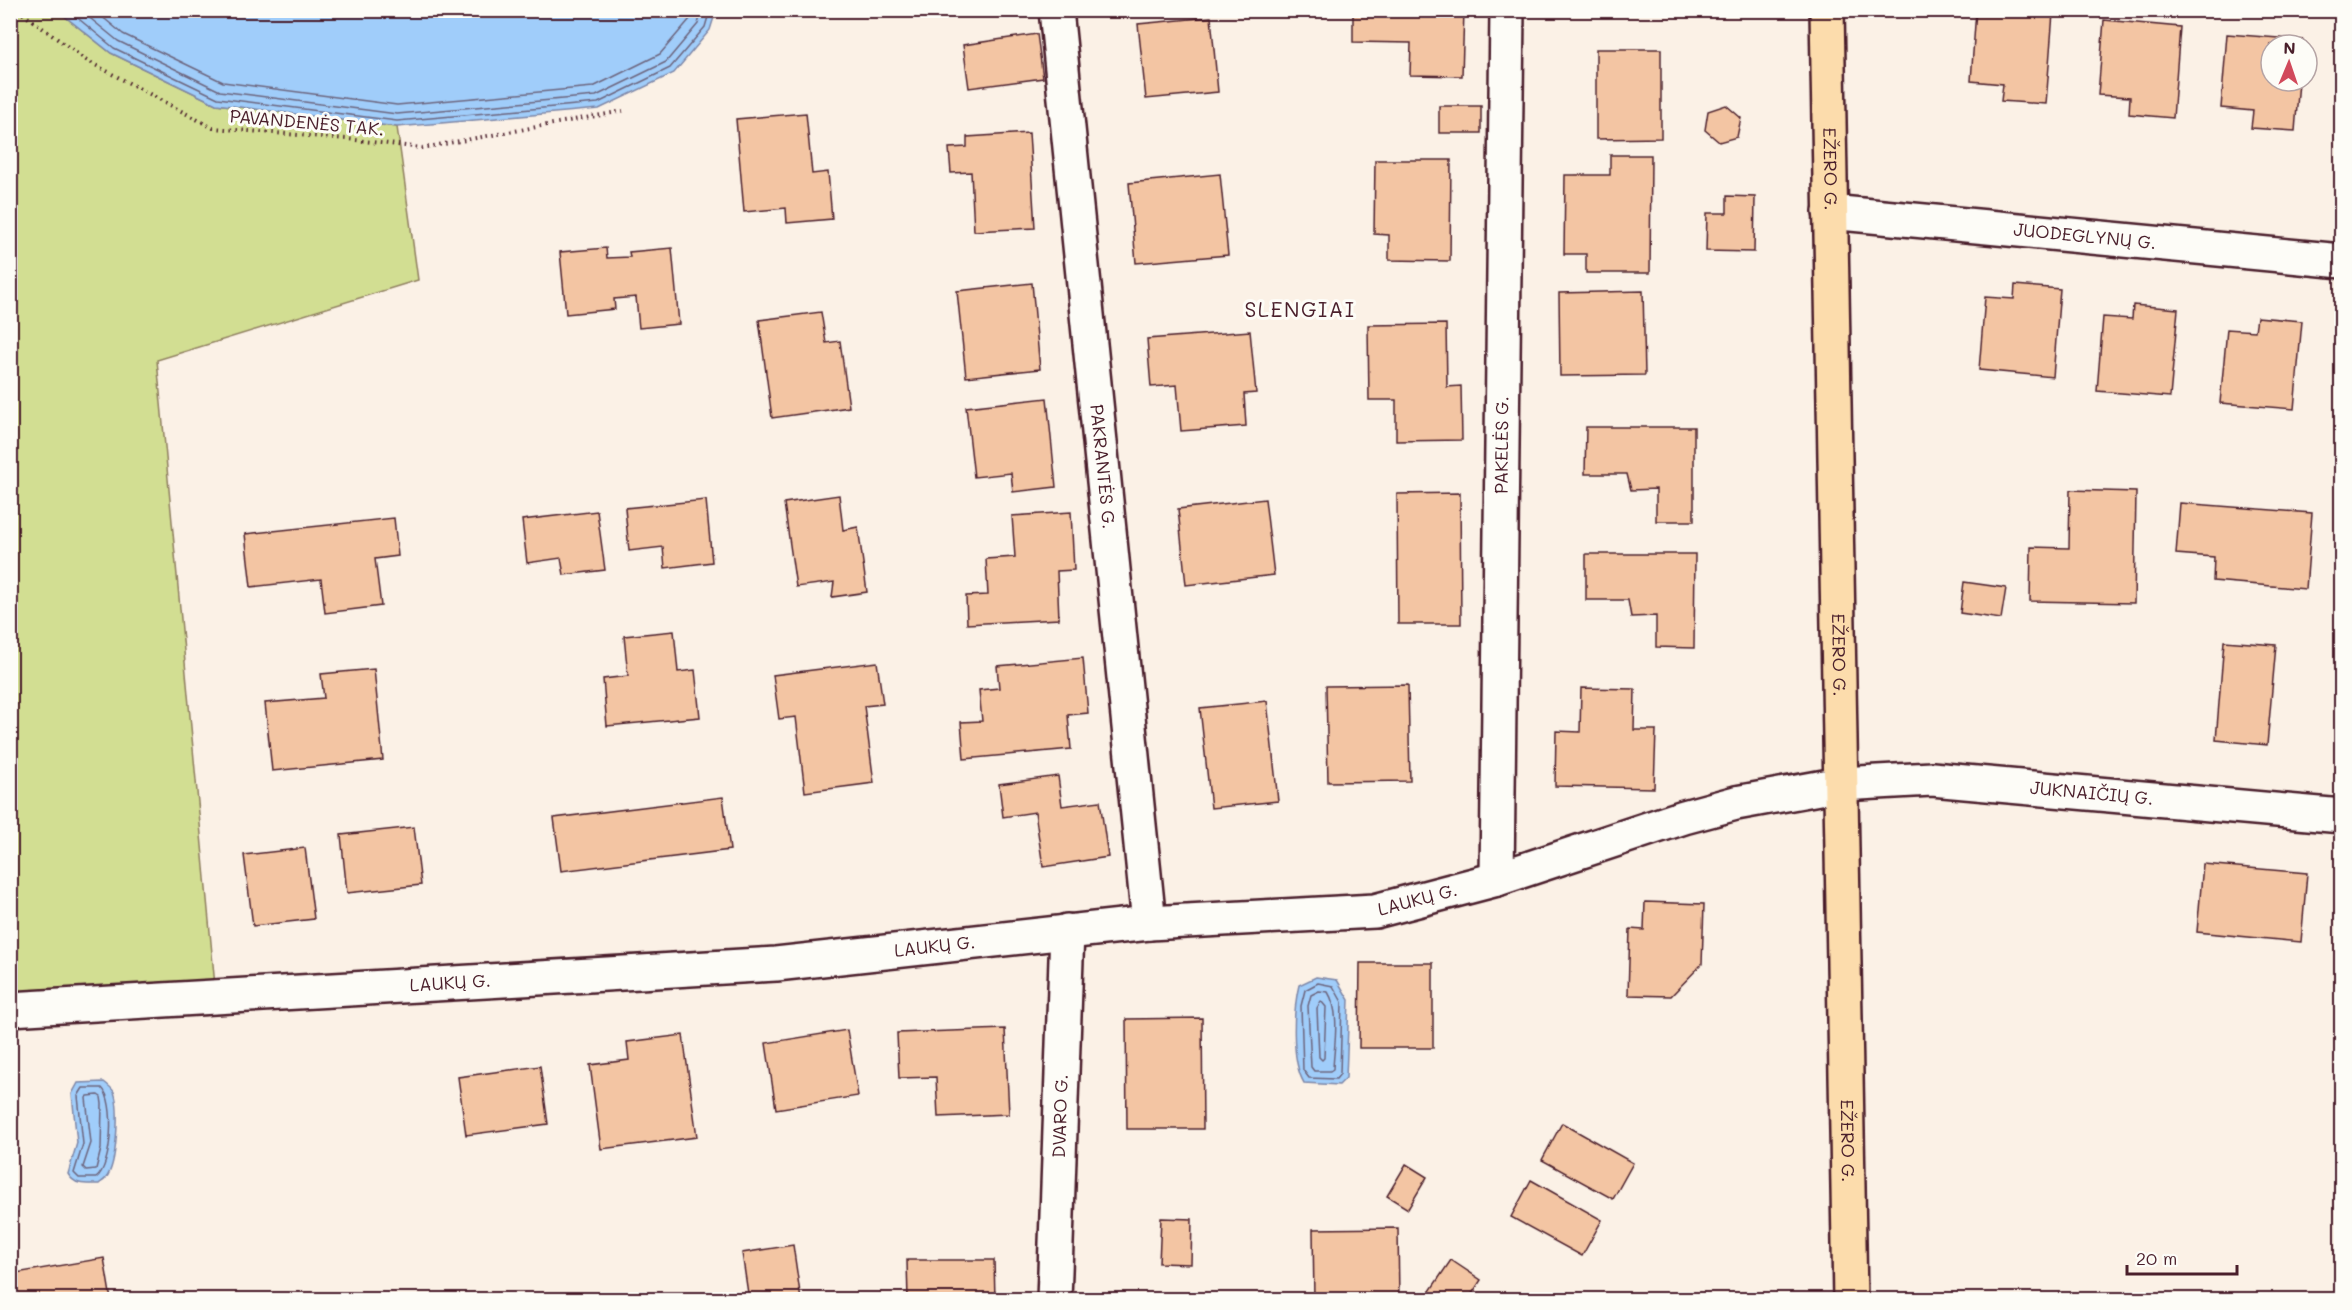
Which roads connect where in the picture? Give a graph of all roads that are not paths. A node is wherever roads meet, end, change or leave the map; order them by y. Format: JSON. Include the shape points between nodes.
{"nodes":[{"id":1,"x":1056,"y":10,"type":"edge"},
{"id":2,"x":1507,"y":10,"type":"edge"},
{"id":3,"x":1827,"y":10,"type":"edge"},
{"id":4,"x":1830,"y":212,"type":"junction"},
{"id":5,"x":2342,"y":261,"type":"edge"},
{"id":6,"x":1841,"y":784,"type":"junction"},
{"id":7,"x":2342,"y":816,"type":"edge"},
{"id":8,"x":1497,"y":879,"type":"junction"},
{"id":9,"x":1149,"y":924,"type":"junction"},
{"id":10,"x":1067,"y":931,"type":"junction"},
{"id":11,"x":10,"y":1009,"type":"edge"},
{"id":12,"x":1054,"y":1299,"type":"edge"},
{"id":13,"x":1850,"y":1299,"type":"edge"}],
"edges":[{"from":1,"to":9,"type":"street","name":"PAKRANTĖS G."},
{"from":2,"to":8,"type":"street","name":"PAKELĖS G."},
{"from":3,"to":4,"type":"main road","name":"EŽERO G."},
{"from":4,"to":5,"type":"street","name":"JUODEGLYNŲ G."},
{"from":4,"to":6,"type":"main road","name":"EŽERO G."},
{"from":6,"to":7,"type":"street","name":"JUKNAIČIŲ G.","via":[[1932,779]]},
{"from":6,"to":8,"type":"street","name":"LAUKŲ G.","via":[[1736,803],[1684,817]]},
{"from":6,"to":13,"type":"main road","name":"EŽERO G."},
{"from":8,"to":9,"type":"street","name":"LAUKŲ G.","via":[[1375,911]]},
{"from":9,"to":10,"type":"street","name":"LAUKŲ G."},
{"from":10,"to":11,"type":"street","name":"LAUKŲ G.","via":[[776,964]]},
{"from":10,"to":12,"type":"street","name":"DVARO G."}]}
